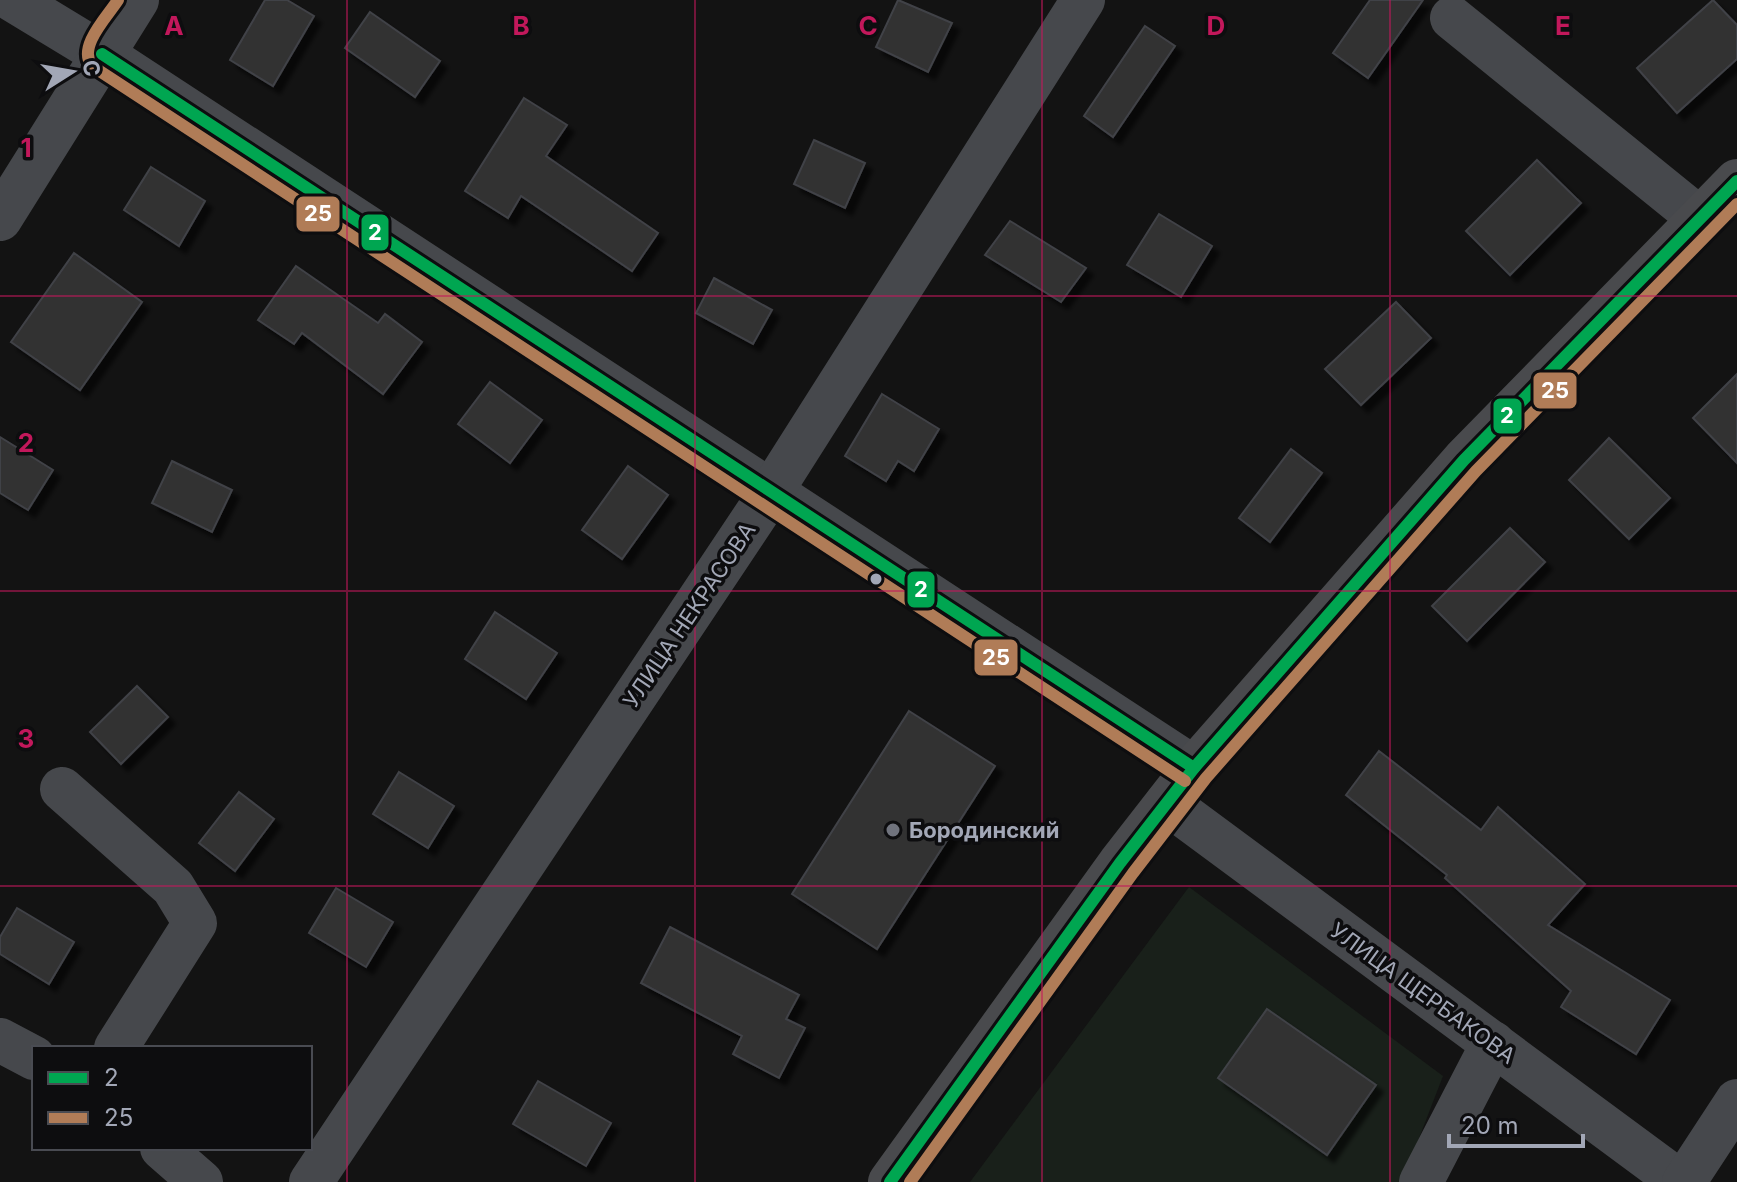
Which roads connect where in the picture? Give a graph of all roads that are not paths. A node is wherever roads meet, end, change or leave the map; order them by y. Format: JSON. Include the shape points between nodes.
{"nodes":[{"id":1,"x":13,"y":0,"type":"edge"},
{"id":2,"x":137,"y":0,"type":"edge"},
{"id":3,"x":1083,"y":0,"type":"edge"},
{"id":4,"x":1452,"y":18,"type":"dead end"},
{"id":5,"x":102,"y":54,"type":"junction"},
{"id":6,"x":1737,"y":181,"type":"edge"},
{"id":7,"x":1699,"y":218,"type":"junction"},
{"id":8,"x":0,"y":219,"type":"edge"},
{"id":9,"x":771,"y":492,"type":"junction"},
{"id":10,"x":1194,"y":768,"type":"junction"},
{"id":11,"x":62,"y":789,"type":"dead end"},
{"id":12,"x":1167,"y":803,"type":"junction"},
{"id":13,"x":0,"y":1040,"type":"edge"},
{"id":14,"x":1493,"y":1043,"type":"junction"},
{"id":15,"x":117,"y":1046,"type":"edge"},
{"id":16,"x":32,"y":1057,"type":"edge"},
{"id":17,"x":1737,"y":1101,"type":"edge"},
{"id":18,"x":164,"y":1150,"type":"edge"},
{"id":19,"x":201,"y":1182,"type":"edge"},
{"id":20,"x":311,"y":1182,"type":"edge"},
{"id":21,"x":890,"y":1182,"type":"edge"},
{"id":22,"x":1421,"y":1182,"type":"edge"},
{"id":23,"x":1682,"y":1182,"type":"edge"}],
"edges":[{"from":1,"to":5,"type":"street"},
{"from":2,"to":5,"type":"street"},
{"from":3,"to":9,"type":"street","name":"УЛИЦА НЕКРАСОВА"},
{"from":4,"to":7,"type":"street"},
{"from":5,"to":8,"type":"street"},
{"from":5,"to":9,"type":"street"},
{"from":6,"to":7,"type":"main road"},
{"from":7,"to":10,"type":"main road","via":[[1464,460]]},
{"from":9,"to":10,"type":"street"},
{"from":9,"to":20,"type":"street","name":"УЛИЦА НЕКРАСОВА"},
{"from":10,"to":12,"type":"main road"},
{"from":11,"to":15,"type":"street","via":[[173,887],[195,923]]},
{"from":12,"to":14,"type":"street","name":"УЛИЦА ЩЕРБАКОВА"},
{"from":12,"to":21,"type":"main road"},
{"from":13,"to":16,"type":"street"},
{"from":14,"to":22,"type":"street"},
{"from":14,"to":23,"type":"street","name":"УЛИЦА ЩЕРБАКОВА"},
{"from":17,"to":23,"type":"street"},
{"from":18,"to":19,"type":"street"}]}
